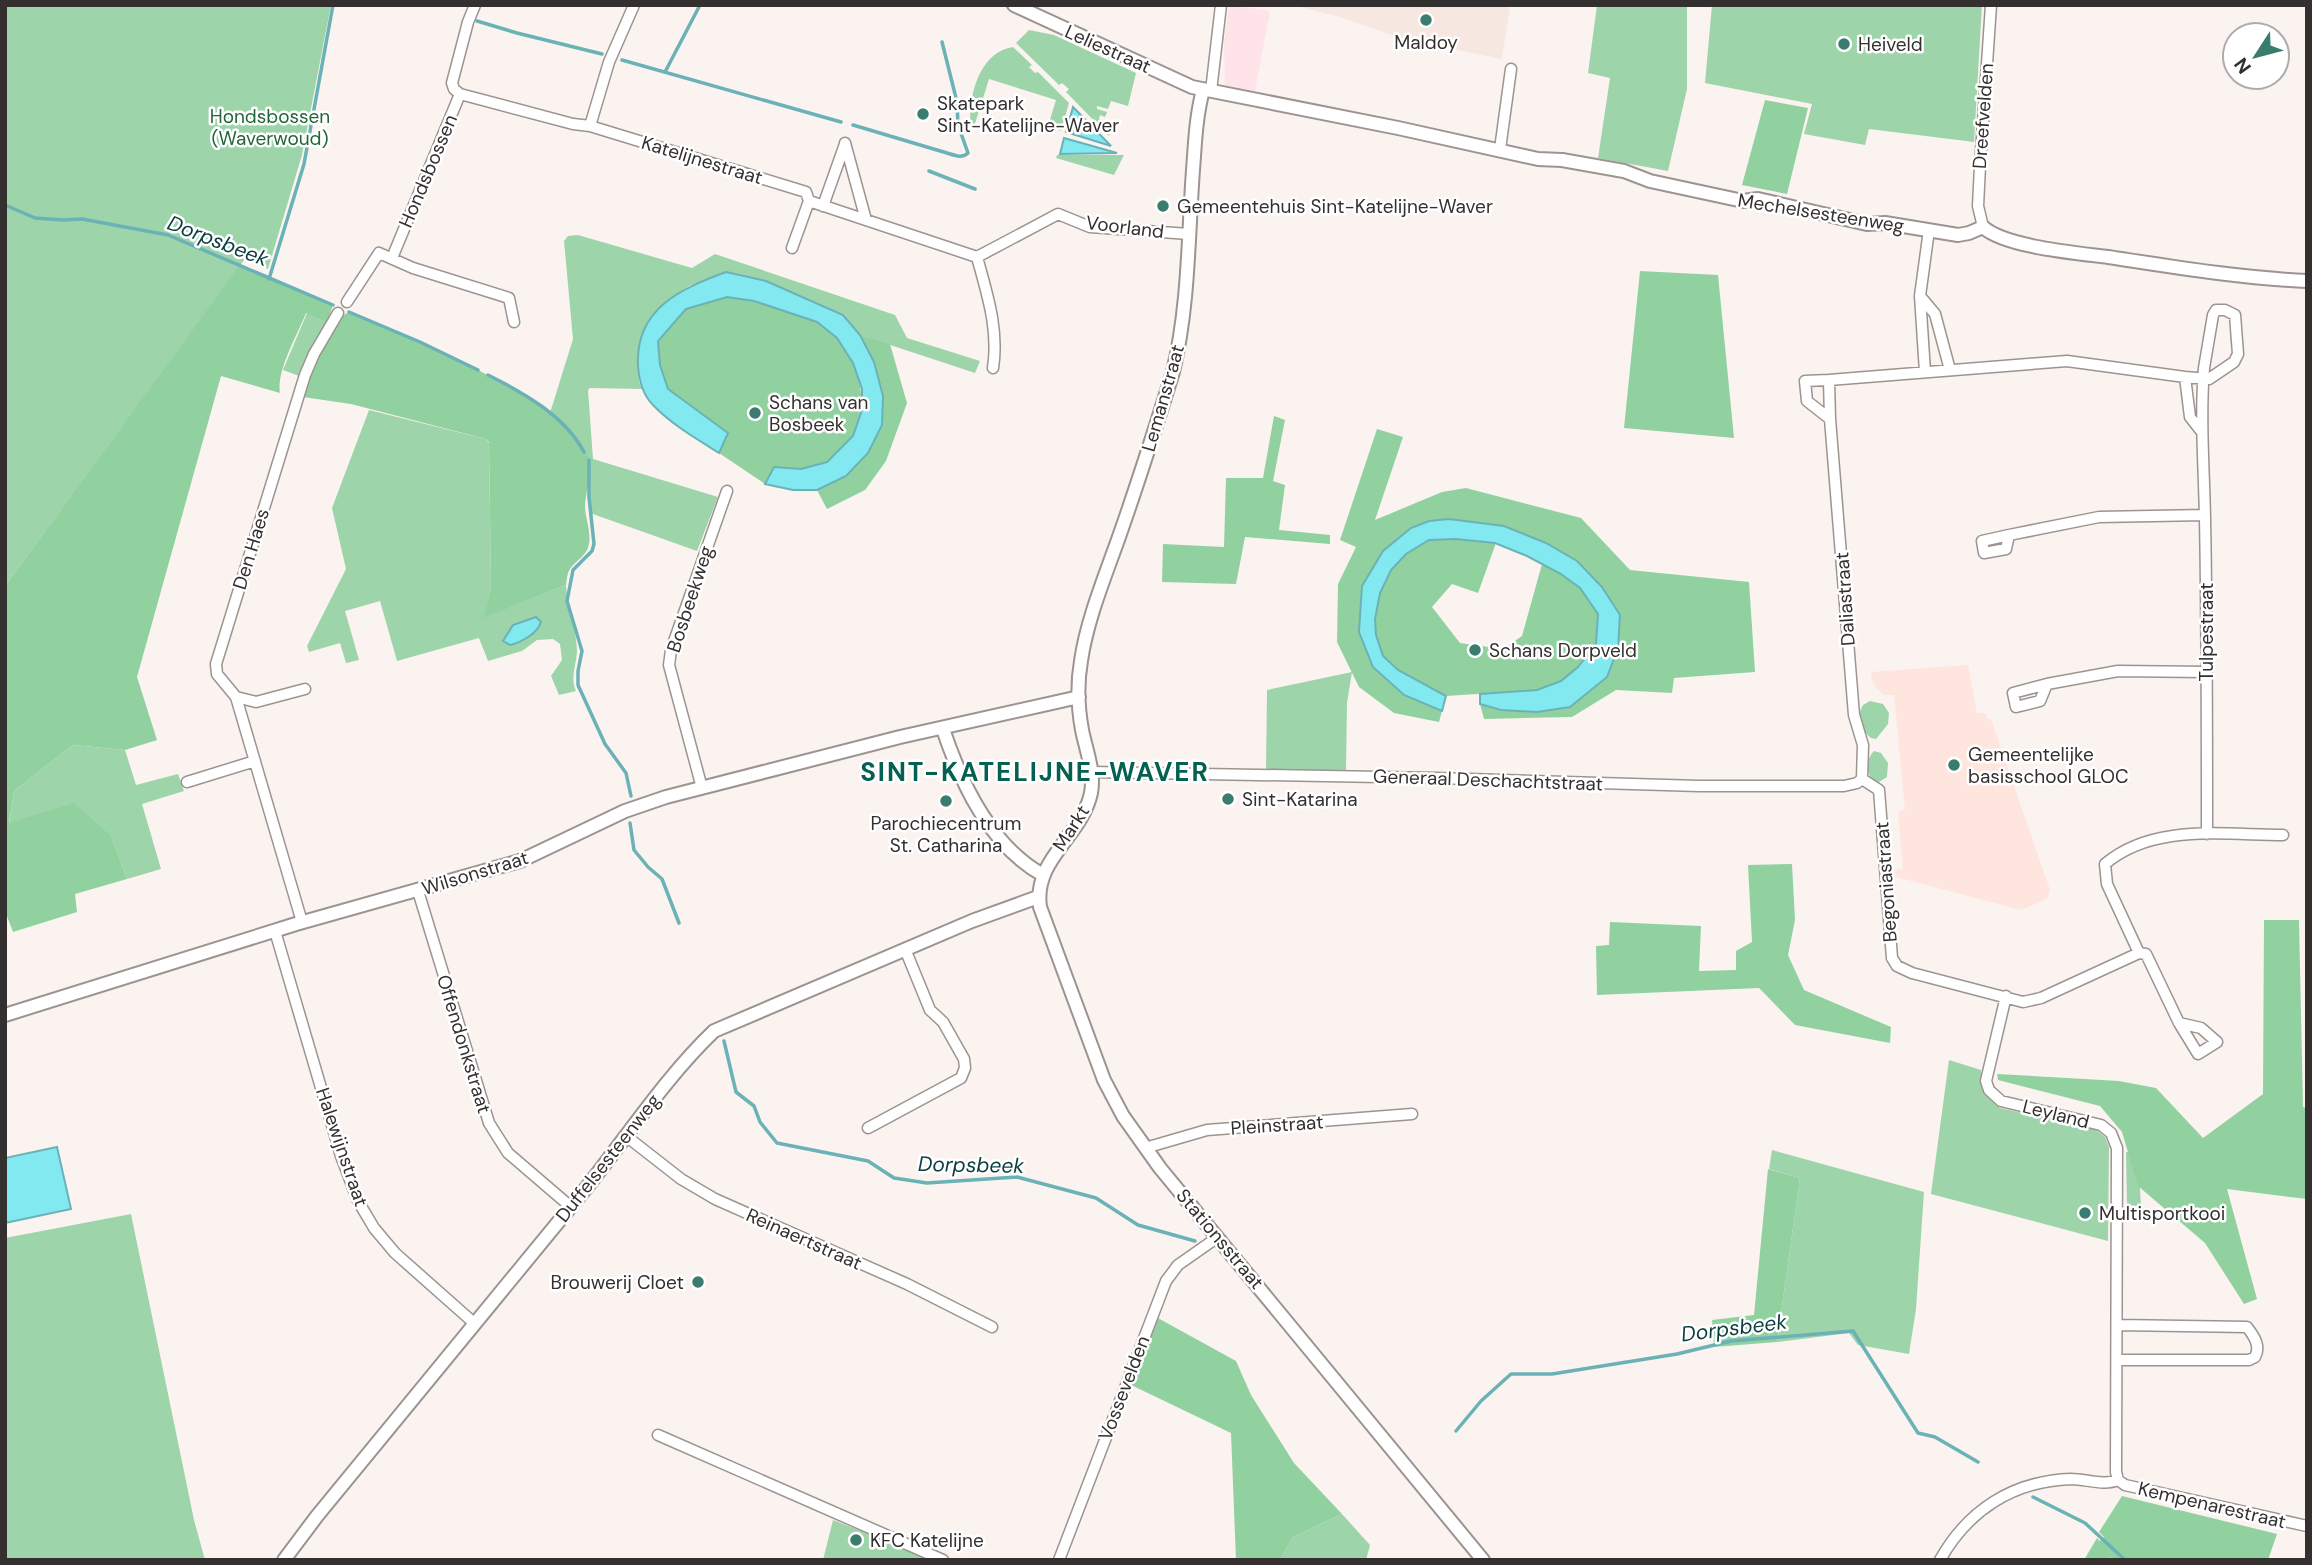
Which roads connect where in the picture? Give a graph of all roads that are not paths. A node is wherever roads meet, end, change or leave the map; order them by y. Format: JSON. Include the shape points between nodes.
{"nodes":[{"id":1,"x":475,"y":5,"type":"edge"},
{"id":2,"x":634,"y":5,"type":"edge"},
{"id":3,"x":1014,"y":5,"type":"edge"},
{"id":4,"x":1221,"y":5,"type":"edge"},
{"id":5,"x":1992,"y":5,"type":"edge"},
{"id":6,"x":1511,"y":69,"type":"dead end"},
{"id":7,"x":1207,"y":91,"type":"junction"},
{"id":8,"x":460,"y":94,"type":"junction"},
{"id":9,"x":590,"y":126,"type":"junction"},
{"id":10,"x":1500,"y":149,"type":"junction"},
{"id":11,"x":809,"y":201,"type":"junction"},
{"id":12,"x":823,"y":206,"type":"junction"},
{"id":13,"x":866,"y":220,"type":"junction"},
{"id":14,"x":1983,"y":227,"type":"junction"},
{"id":15,"x":1929,"y":230,"type":"junction"},
{"id":16,"x":1189,"y":234,"type":"junction"},
{"id":17,"x":792,"y":248,"type":"dead end"},
{"id":18,"x":978,"y":257,"type":"junction"},
{"id":19,"x":392,"y":258,"type":"junction"},
{"id":20,"x":2307,"y":281,"type":"edge"},
{"id":21,"x":1920,"y":296,"type":"junction"},
{"id":22,"x":347,"y":302,"type":"dead end"},
{"id":23,"x":338,"y":313,"type":"dead end"},
{"id":24,"x":514,"y":322,"type":"dead end"},
{"id":25,"x":993,"y":368,"type":"dead end"},
{"id":26,"x":1950,"y":370,"type":"junction"},
{"id":27,"x":1925,"y":372,"type":"junction"},
{"id":28,"x":2185,"y":377,"type":"junction"},
{"id":29,"x":1829,"y":380,"type":"junction"},
{"id":30,"x":2204,"y":380,"type":"junction"},
{"id":31,"x":1830,"y":419,"type":"junction"},
{"id":32,"x":2201,"y":431,"type":"junction"},
{"id":33,"x":727,"y":491,"type":"dead end"},
{"id":34,"x":2205,"y":515,"type":"junction"},
{"id":35,"x":2009,"y":535,"type":"dead end"},
{"id":36,"x":2207,"y":671,"type":"junction"},
{"id":37,"x":2047,"y":684,"type":"dead end"},
{"id":38,"x":305,"y":689,"type":"dead end"},
{"id":39,"x":236,"y":697,"type":"junction"},
{"id":40,"x":1079,"y":697,"type":"junction"},
{"id":41,"x":943,"y":729,"type":"junction"},
{"id":42,"x":255,"y":761,"type":"junction"},
{"id":43,"x":1091,"y":772,"type":"junction"},
{"id":44,"x":1862,"y":779,"type":"junction"},
{"id":45,"x":187,"y":782,"type":"dead end"},
{"id":46,"x":702,"y":788,"type":"junction"},
{"id":47,"x":2207,"y":834,"type":"junction"},
{"id":48,"x":2283,"y":835,"type":"dead end"},
{"id":49,"x":1042,"y":875,"type":"junction"},
{"id":50,"x":418,"y":891,"type":"junction"},
{"id":51,"x":1038,"y":897,"type":"junction"},
{"id":52,"x":302,"y":922,"type":"junction"},
{"id":53,"x":275,"y":931,"type":"junction"},
{"id":54,"x":905,"y":949,"type":"junction"},
{"id":55,"x":2138,"y":953,"type":"junction"},
{"id":56,"x":2006,"y":996,"type":"junction"},
{"id":57,"x":5,"y":1015,"type":"edge"},
{"id":58,"x":2179,"y":1024,"type":"dead end"},
{"id":59,"x":1412,"y":1114,"type":"dead end"},
{"id":60,"x":868,"y":1128,"type":"dead end"},
{"id":61,"x":626,"y":1136,"type":"junction"},
{"id":62,"x":1145,"y":1147,"type":"junction"},
{"id":63,"x":571,"y":1207,"type":"junction"},
{"id":64,"x":1218,"y":1237,"type":"junction"},
{"id":65,"x":474,"y":1323,"type":"junction"},
{"id":66,"x":2118,"y":1325,"type":"junction"},
{"id":67,"x":992,"y":1327,"type":"dead end"},
{"id":68,"x":2117,"y":1360,"type":"junction"},
{"id":69,"x":658,"y":1435,"type":"dead end"},
{"id":70,"x":2119,"y":1480,"type":"junction"},
{"id":71,"x":2307,"y":1527,"type":"edge"},
{"id":72,"x":284,"y":1560,"type":"edge"},
{"id":73,"x":943,"y":1560,"type":"edge"},
{"id":74,"x":1059,"y":1560,"type":"edge"},
{"id":75,"x":1483,"y":1560,"type":"edge"},
{"id":76,"x":1941,"y":1560,"type":"edge"}],
"edges":[{"from":1,"to":8,"type":"street","via":[[452,83]]},
{"from":2,"to":9,"type":"street","via":[[609,62]]},
{"from":3,"to":7,"type":"street","name":"Leliestraat"},
{"from":4,"to":7,"type":"street"},
{"from":5,"to":14,"type":"street","name":"Dreefvelden","via":[[1978,206]]},
{"from":6,"to":10,"type":"street"},
{"from":7,"to":10,"type":"street","name":"Mechelsesteenweg"},
{"from":7,"to":16,"type":"street","name":"Lemanstraat","via":[[1198,110]]},
{"from":8,"to":9,"type":"street","name":"Hondsbossen"},
{"from":8,"to":19,"type":"street","name":"Hondsbossen"},
{"from":9,"to":11,"type":"street","name":"Katelijnestraat","via":[[806,192]]},
{"from":10,"to":15,"type":"street","name":"Mechelsesteenweg","via":[[1624,171],[1743,201],[1758,199],[1867,224]]},
{"from":11,"to":12,"type":"street","name":"Katelijnestraat"},
{"from":11,"to":17,"type":"street"},
{"from":12,"to":13,"type":"street","name":"Katelijnestraat"},
{"from":12,"to":13,"type":"street","via":[[845,143]]},
{"from":13,"to":18,"type":"street","name":"Katelijnestraat"},
{"from":14,"to":15,"type":"street","name":"Mechelsesteenweg","via":[[1958,235]]},
{"from":14,"to":20,"type":"street","via":[[1996,236],[2054,249],[2229,275]]},
{"from":15,"to":21,"type":"street"},
{"from":16,"to":18,"type":"street","name":"Voorland","via":[[1090,227],[1058,214]]},
{"from":16,"to":40,"type":"street","name":"Lemanstraat","via":[[1186,303],[1173,372],[1085,641]]},
{"from":18,"to":25,"type":"street","via":[[993,314]]},
{"from":19,"to":22,"type":"street","via":[[379,253]]},
{"from":19,"to":24,"type":"street","via":[[509,298]]},
{"from":21,"to":26,"type":"street","via":[[1935,314]]},
{"from":21,"to":27,"type":"street"},
{"from":23,"to":39,"type":"street","name":"Den Haes","via":[[314,354],[298,396],[216,664],[217,674]]},
{"from":26,"to":27,"type":"street"},
{"from":26,"to":28,"type":"street","via":[[2067,361]]},
{"from":27,"to":29,"type":"street"},
{"from":28,"to":30,"type":"street"},
{"from":28,"to":32,"type":"street","name":"Tulpestraat","via":[[2190,417]]},
{"from":29,"to":31,"type":"street","name":"Daliastraat"},
{"from":29,"to":31,"type":"street","via":[[1805,381],[1807,401]]},
{"from":30,"to":30,"type":"street","name":"Tulpestraat","via":[[2236,359],[2236,322],[2231,311],[2213,312]]},
{"from":30,"to":32,"type":"street","name":"Tulpestraat"},
{"from":31,"to":44,"type":"street","name":"Daliastraat","via":[[1854,715],[1863,745]]},
{"from":32,"to":34,"type":"street","name":"Tulpestraat"},
{"from":33,"to":46,"type":"street","name":"Bosbeekweg","via":[[669,665]]},
{"from":34,"to":35,"type":"street","via":[[2099,517]]},
{"from":34,"to":36,"type":"street","name":"Tulpestraat"},
{"from":36,"to":37,"type":"street","via":[[2118,671]]},
{"from":36,"to":47,"type":"street","name":"Tulpestraat"},
{"from":38,"to":39,"type":"street","via":[[256,702]]},
{"from":39,"to":42,"type":"street","name":"Den Haes"},
{"from":40,"to":41,"type":"street"},
{"from":40,"to":43,"type":"street","name":"Markt"},
{"from":41,"to":46,"type":"street","name":"Wilsonstraat"},
{"from":41,"to":49,"type":"street","via":[[954,762],[999,840]]},
{"from":42,"to":45,"type":"street"},
{"from":42,"to":52,"type":"street","name":"Den Haes"},
{"from":43,"to":44,"type":"street","name":"Generaal Deschachtstraat","via":[[1699,786],[1844,786]]},
{"from":43,"to":49,"type":"street","name":"Markt","via":[[1092,791],[1084,812]]},
{"from":44,"to":56,"type":"street","name":"Begoniastraat","via":[[1879,790],[1892,958],[1897,966]]},
{"from":46,"to":50,"type":"street","name":"Wilsonstraat","via":[[625,811],[520,861]]},
{"from":47,"to":48,"type":"street"},
{"from":47,"to":55,"type":"street","via":[[2166,835],[2105,864],[2107,884]]},
{"from":49,"to":51,"type":"street","name":"Stationsstraat"},
{"from":50,"to":52,"type":"street","name":"Wilsonstraat"},
{"from":50,"to":63,"type":"street","name":"Offendonkstraat","via":[[488,1123],[515,1160]]},
{"from":51,"to":54,"type":"street","name":"Duffelsesteenweg"},
{"from":51,"to":62,"type":"street","name":"Stationsstraat","via":[[1104,1080]]},
{"from":52,"to":53,"type":"street","name":"Wilsonstraat"},
{"from":53,"to":57,"type":"street","name":"Wilsonstraat"},
{"from":53,"to":65,"type":"street","name":"Halewijnstraat","via":[[358,1201],[395,1253]]},
{"from":54,"to":60,"type":"street","via":[[930,1010],[943,1022],[965,1068],[961,1078]]},
{"from":54,"to":61,"type":"street","name":"Duffelsesteenweg","via":[[714,1031]]},
{"from":55,"to":56,"type":"street","name":"Begoniastraat","via":[[2041,998],[2023,1002]]},
{"from":55,"to":58,"type":"street","via":[[2146,954]]},
{"from":56,"to":66,"type":"street","name":"Leyland","via":[[1986,1081],[1989,1090],[2001,1101],[2101,1125],[2112,1133],[2117,1148]]},
{"from":59,"to":62,"type":"street","name":"Pleinstraat","via":[[1207,1130]]},
{"from":61,"to":63,"type":"street","name":"Duffelsesteenweg"},
{"from":61,"to":67,"type":"street","name":"Reinaertstraat","via":[[715,1199]]},
{"from":62,"to":64,"type":"street","name":"Stationsstraat"},
{"from":63,"to":65,"type":"street","name":"Duffelsesteenweg"},
{"from":64,"to":74,"type":"street","name":"Vossevelden","via":[[1178,1265],[1166,1281]]},
{"from":64,"to":75,"type":"street","name":"Stationsstraat"},
{"from":65,"to":72,"type":"street","name":"Duffelsesteenweg"},
{"from":66,"to":68,"type":"street","name":"Leyland"},
{"from":66,"to":68,"type":"street","via":[[2247,1327],[2258,1348],[2249,1360]]},
{"from":68,"to":70,"type":"street","name":"Leyland"},
{"from":69,"to":73,"type":"street"},
{"from":70,"to":71,"type":"street","name":"Kempenarestraat"},
{"from":70,"to":76,"type":"street","name":"Kempenarestraat","via":[[2049,1481],[2003,1495],[1966,1522]]}]}
